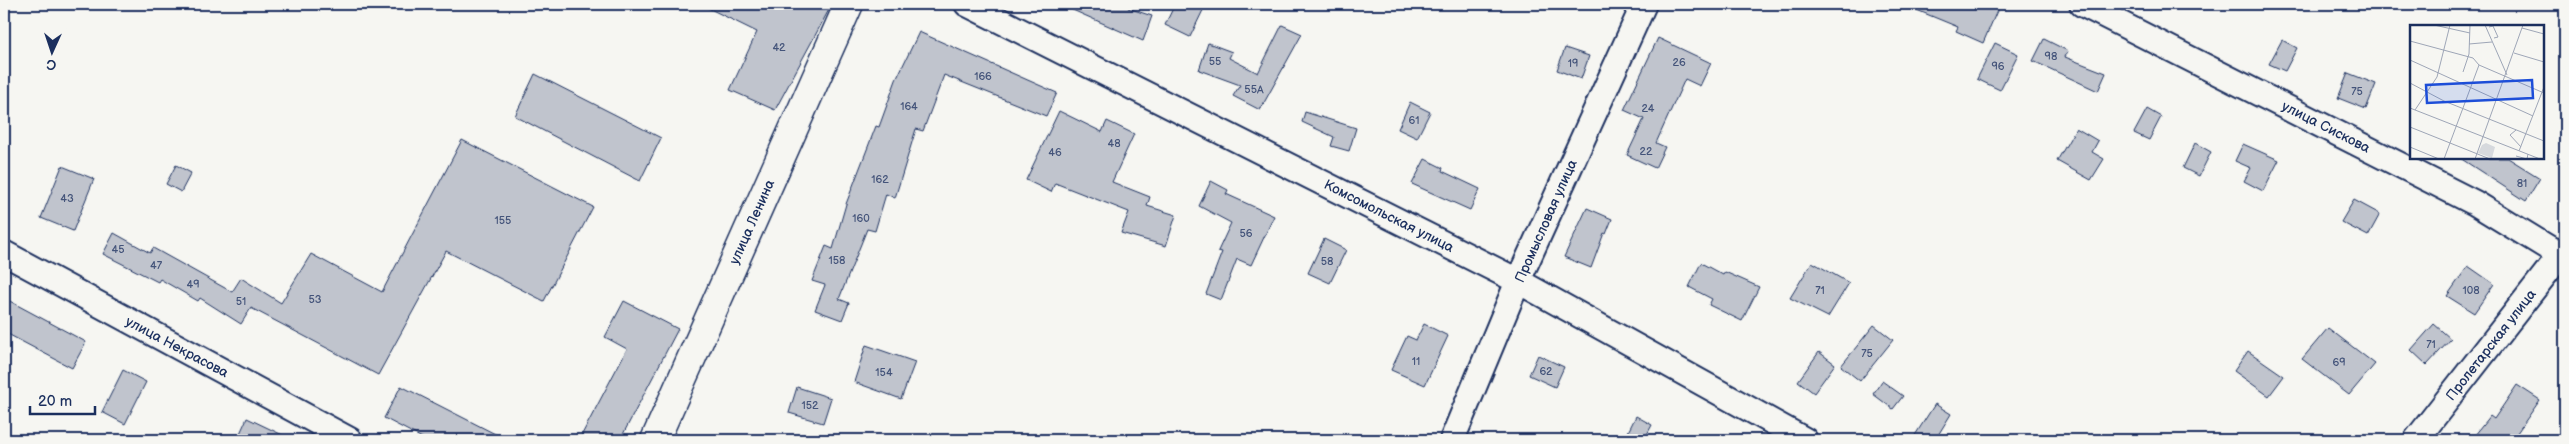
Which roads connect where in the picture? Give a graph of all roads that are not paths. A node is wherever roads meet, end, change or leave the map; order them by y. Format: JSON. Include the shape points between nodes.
{"nodes":[{"id":1,"x":849,"y":4,"type":"edge"},
{"id":2,"x":967,"y":4,"type":"edge"},
{"id":3,"x":1644,"y":4,"type":"edge"},
{"id":4,"x":2082,"y":4,"type":"edge"},
{"id":5,"x":4,"y":254,"type":"edge"},
{"id":6,"x":2564,"y":254,"type":"edge"},
{"id":7,"x":1518,"y":281,"type":"junction"},
{"id":8,"x":350,"y":440,"type":"edge"},
{"id":9,"x":655,"y":440,"type":"edge"},
{"id":10,"x":1452,"y":440,"type":"edge"},
{"id":11,"x":1805,"y":440,"type":"edge"},
{"id":12,"x":2416,"y":440,"type":"edge"}],
"edges":[{"from":1,"to":9,"type":"street","name":"улица Ленина"},
{"from":2,"to":7,"type":"street","name":"Комсомольская улица"},
{"from":3,"to":7,"type":"street","name":"Промысловая улица"},
{"from":4,"to":6,"type":"street","name":"улица Сискова","via":[[2475,204]]},
{"from":5,"to":8,"type":"street","name":"улица Некрасова"},
{"from":6,"to":12,"type":"street","name":"Пролетарская улица"},
{"from":7,"to":10,"type":"street","name":"Промысловая улица"},
{"from":7,"to":11,"type":"street","name":"Комсомольская улица"}]}
